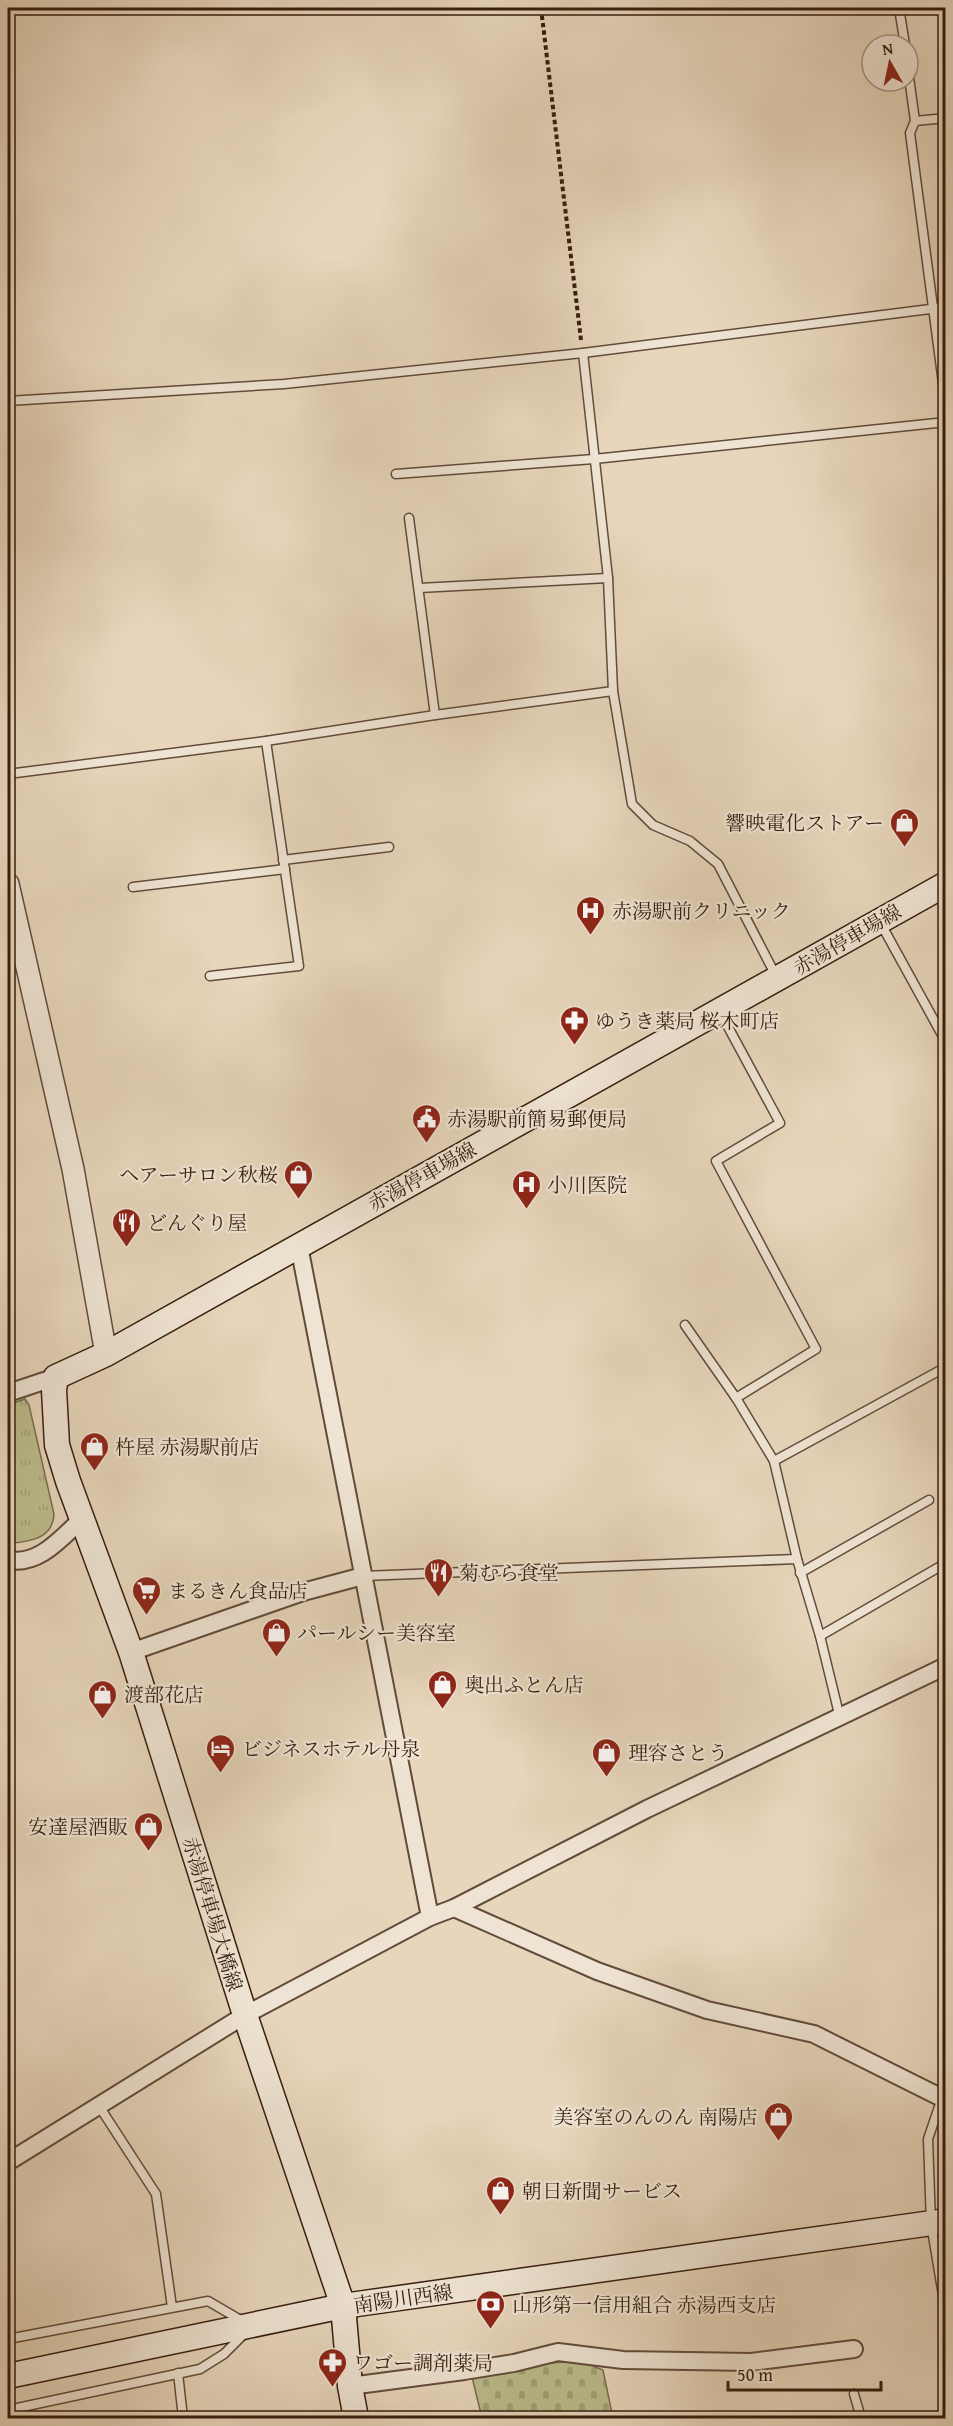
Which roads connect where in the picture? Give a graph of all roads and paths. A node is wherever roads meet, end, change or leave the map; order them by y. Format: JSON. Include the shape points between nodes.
{"nodes":[{"id":1,"x":541,"y":8,"type":"edge"},
{"id":2,"x":899,"y":8,"type":"edge"},
{"id":3,"x":902,"y":33,"type":"edge"},
{"id":4,"x":911,"y":93,"type":"edge"},
{"id":5,"x":945,"y":118,"type":"edge"},
{"id":6,"x":915,"y":121,"type":"junction"},
{"id":7,"x":945,"y":307,"type":"edge"},
{"id":8,"x":932,"y":309,"type":"junction"},
{"id":9,"x":583,"y":353,"type":"junction"},
{"id":10,"x":8,"y":401,"type":"edge"},
{"id":11,"x":945,"y":406,"type":"edge"},
{"id":12,"x":945,"y":422,"type":"edge"},
{"id":13,"x":594,"y":459,"type":"junction"},
{"id":14,"x":396,"y":474,"type":"dead end"},
{"id":15,"x":409,"y":518,"type":"dead end"},
{"id":16,"x":608,"y":578,"type":"junction"},
{"id":17,"x":419,"y":588,"type":"junction"},
{"id":18,"x":613,"y":691,"type":"junction"},
{"id":19,"x":435,"y":715,"type":"junction"},
{"id":20,"x":266,"y":741,"type":"junction"},
{"id":21,"x":8,"y":774,"type":"edge"},
{"id":22,"x":389,"y":847,"type":"dead end"},
{"id":23,"x":284,"y":864,"type":"junction"},
{"id":24,"x":8,"y":884,"type":"edge"},
{"id":25,"x":945,"y":884,"type":"edge"},
{"id":26,"x":133,"y":887,"type":"dead end"},
{"id":27,"x":879,"y":921,"type":"junction"},
{"id":28,"x":210,"y":976,"type":"dead end"},
{"id":29,"x":778,"y":979,"type":"junction"},
{"id":30,"x":719,"y":1009,"type":"junction"},
{"id":31,"x":945,"y":1042,"type":"edge"},
{"id":32,"x":299,"y":1246,"type":"junction"},
{"id":33,"x":684,"y":1325,"type":"dead end"},
{"id":34,"x":106,"y":1354,"type":"junction"},
{"id":35,"x":945,"y":1367,"type":"edge"},
{"id":36,"x":56,"y":1377,"type":"junction"},
{"id":37,"x":8,"y":1393,"type":"edge"},
{"id":38,"x":736,"y":1398,"type":"junction"},
{"id":39,"x":774,"y":1461,"type":"junction"},
{"id":40,"x":929,"y":1500,"type":"dead end"},
{"id":41,"x":82,"y":1519,"type":"junction"},
{"id":42,"x":797,"y":1559,"type":"junction"},
{"id":43,"x":8,"y":1560,"type":"edge"},
{"id":44,"x":945,"y":1563,"type":"edge"},
{"id":45,"x":800,"y":1573,"type":"junction"},
{"id":46,"x":363,"y":1576,"type":"junction"},
{"id":47,"x":820,"y":1636,"type":"junction"},
{"id":48,"x":131,"y":1652,"type":"junction"},
{"id":49,"x":945,"y":1665,"type":"edge"},
{"id":50,"x":840,"y":1718,"type":"junction"},
{"id":51,"x":454,"y":1908,"type":"junction"},
{"id":52,"x":430,"y":1917,"type":"junction"},
{"id":53,"x":245,"y":2015,"type":"junction"},
{"id":54,"x":944,"y":2098,"type":"edge"},
{"id":55,"x":99,"y":2106,"type":"junction"},
{"id":56,"x":8,"y":2162,"type":"edge"},
{"id":57,"x":938,"y":2223,"type":"edge"},
{"id":58,"x":344,"y":2306,"type":"junction"},
{"id":59,"x":172,"y":2307,"type":"junction"},
{"id":60,"x":945,"y":2313,"type":"edge"},
{"id":61,"x":252,"y":2326,"type":"junction"},
{"id":62,"x":8,"y":2339,"type":"edge"},
{"id":63,"x":854,"y":2349,"type":"dead end"},
{"id":64,"x":178,"y":2373,"type":"junction"},
{"id":65,"x":8,"y":2376,"type":"edge"},
{"id":66,"x":350,"y":2386,"type":"junction"},
{"id":67,"x":854,"y":2394,"type":"dead end"},
{"id":68,"x":10,"y":2413,"type":"edge"},
{"id":69,"x":183,"y":2418,"type":"edge"},
{"id":70,"x":356,"y":2418,"type":"edge"},
{"id":71,"x":861,"y":2418,"type":"edge"}],
"edges":[{"from":1,"to":9,"type":"path"},
{"from":2,"to":3,"type":"lane"},
{"from":4,"to":6,"type":"lane"},
{"from":5,"to":6,"type":"lane"},
{"from":6,"to":8,"type":"lane","via":[[910,133]]},
{"from":7,"to":8,"type":"lane"},
{"from":8,"to":9,"type":"lane"},
{"from":8,"to":11,"type":"lane"},
{"from":9,"to":10,"type":"lane","via":[[284,384]]},
{"from":9,"to":13,"type":"lane"},
{"from":12,"to":13,"type":"lane"},
{"from":13,"to":14,"type":"lane"},
{"from":13,"to":16,"type":"lane"},
{"from":15,"to":17,"type":"lane"},
{"from":16,"to":17,"type":"lane"},
{"from":16,"to":18,"type":"lane"},
{"from":17,"to":19,"type":"lane"},
{"from":18,"to":19,"type":"lane"},
{"from":18,"to":29,"type":"lane","via":[[632,804],[653,825],[690,841],[718,864]]},
{"from":19,"to":20,"type":"lane"},
{"from":20,"to":21,"type":"lane"},
{"from":20,"to":23,"type":"lane"},
{"from":22,"to":23,"type":"lane"},
{"from":23,"to":26,"type":"lane"},
{"from":23,"to":28,"type":"lane","via":[[298,966]]},
{"from":24,"to":34,"type":"street","via":[[73,1169]]},
{"from":25,"to":27,"type":"main road","name":"赤湯停車場線"},
{"from":27,"to":29,"type":"main road","name":"赤湯停車場線"},
{"from":27,"to":31,"type":"lane"},
{"from":29,"to":30,"type":"main road","name":"赤湯停車場線"},
{"from":30,"to":32,"type":"main road","name":"赤湯停車場線"},
{"from":30,"to":38,"type":"lane","via":[[780,1123],[716,1161],[816,1349]]},
{"from":32,"to":34,"type":"main road","name":"赤湯停車場線"},
{"from":32,"to":46,"type":"street"},
{"from":33,"to":38,"type":"lane"},
{"from":34,"to":36,"type":"main road","name":"赤湯停車場線"},
{"from":35,"to":39,"type":"lane"},
{"from":36,"to":37,"type":"street"},
{"from":36,"to":41,"type":"main road","name":"赤湯停車場大橋線","via":[[57,1445]]},
{"from":38,"to":39,"type":"lane"},
{"from":39,"to":42,"type":"lane"},
{"from":40,"to":45,"type":"lane"},
{"from":41,"to":43,"type":"street","via":[[44,1554]]},
{"from":41,"to":48,"type":"main road","name":"赤湯停車場大橋線"},
{"from":42,"to":45,"type":"lane"},
{"from":42,"to":46,"type":"lane"},
{"from":44,"to":47,"type":"lane"},
{"from":45,"to":47,"type":"lane"},
{"from":46,"to":48,"type":"street","via":[[303,1592]]},
{"from":46,"to":52,"type":"street"},
{"from":47,"to":50,"type":"lane"},
{"from":48,"to":53,"type":"main road","name":"赤湯停車場大橋線"},
{"from":49,"to":50,"type":"street"},
{"from":50,"to":51,"type":"street","via":[[647,1809]]},
{"from":51,"to":52,"type":"street"},
{"from":51,"to":54,"type":"street","via":[[608,1975],[707,2010],[814,2034]]},
{"from":52,"to":53,"type":"street"},
{"from":53,"to":55,"type":"street"},
{"from":53,"to":58,"type":"main road","name":"赤湯停車場大橋線"},
{"from":54,"to":57,"type":"lane","via":[[928,2139]]},
{"from":55,"to":56,"type":"street"},
{"from":55,"to":59,"type":"lane","via":[[156,2194]]},
{"from":57,"to":58,"type":"main road","name":"南陽川西線"},
{"from":57,"to":60,"type":"lane"},
{"from":58,"to":61,"type":"main road","name":"南陽川西線"},
{"from":58,"to":66,"type":"main road","name":"赤湯停車場大橋線"},
{"from":59,"to":61,"type":"lane","via":[[208,2301]]},
{"from":59,"to":62,"type":"lane"},
{"from":61,"to":64,"type":"lane","via":[[216,2359],[200,2369]]},
{"from":61,"to":65,"type":"main road","name":"南陽川西線"},
{"from":63,"to":66,"type":"street","via":[[751,2362],[623,2360],[558,2352],[464,2372]]},
{"from":64,"to":68,"type":"lane"},
{"from":64,"to":69,"type":"lane"},
{"from":66,"to":70,"type":"main road","name":"赤湯停車場大橋線"},
{"from":67,"to":71,"type":"lane"}]}
